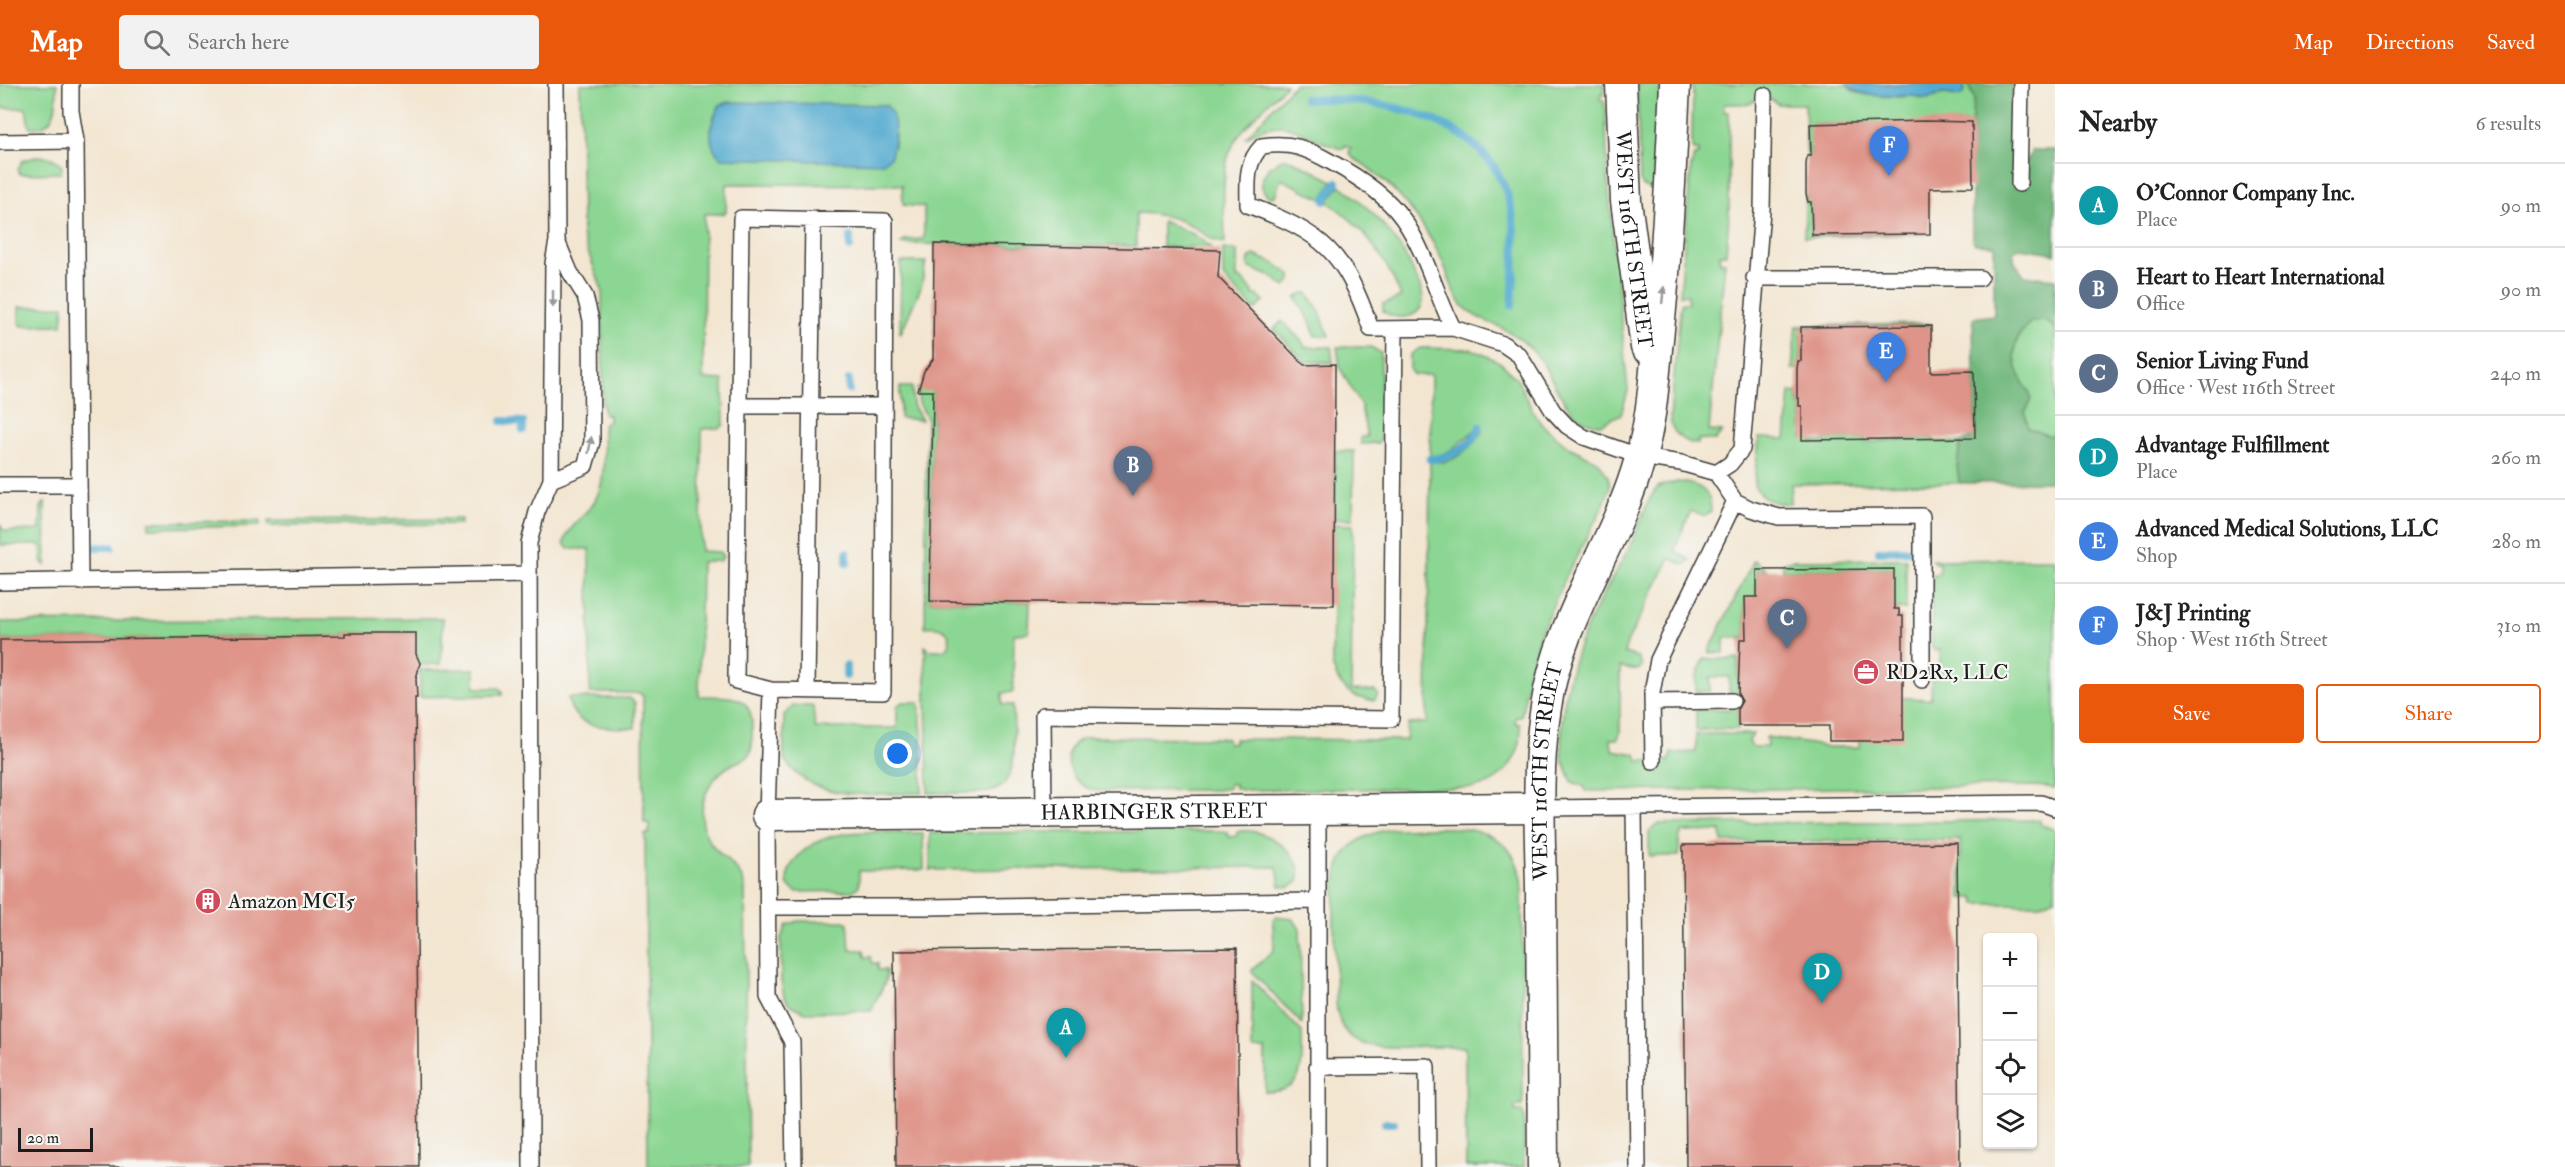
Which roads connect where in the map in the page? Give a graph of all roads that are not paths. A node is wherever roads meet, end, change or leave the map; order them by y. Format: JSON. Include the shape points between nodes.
{"nodes":[{"id":1,"x":71,"y":84,"type":"edge"},
{"id":2,"x":556,"y":84,"type":"edge"},
{"id":3,"x":1621,"y":84,"type":"edge"},
{"id":4,"x":1675,"y":84,"type":"edge"},
{"id":5,"x":2021,"y":84,"type":"edge"},
{"id":6,"x":1764,"y":95,"type":"dead end"},
{"id":7,"x":76,"y":141,"type":"junction"},
{"id":8,"x":0,"y":142,"type":"edge"},
{"id":9,"x":2019,"y":184,"type":"dead end"},
{"id":10,"x":813,"y":219,"type":"junction"},
{"id":11,"x":557,"y":241,"type":"junction"},
{"id":12,"x":1754,"y":278,"type":"junction"},
{"id":13,"x":1980,"y":278,"type":"dead end"},
{"id":14,"x":1453,"y":328,"type":"junction"},
{"id":15,"x":1395,"y":329,"type":"junction"},
{"id":16,"x":1652,"y":394,"type":"junction"},
{"id":17,"x":739,"y":406,"type":"junction"},
{"id":18,"x":811,"y":406,"type":"junction"},
{"id":19,"x":884,"y":406,"type":"junction"},
{"id":20,"x":1641,"y":457,"type":"junction"},
{"id":21,"x":1716,"y":473,"type":"junction"},
{"id":22,"x":551,"y":480,"type":"junction"},
{"id":23,"x":78,"y":484,"type":"junction"},
{"id":24,"x":0,"y":485,"type":"edge"},
{"id":25,"x":1735,"y":501,"type":"junction"},
{"id":26,"x":529,"y":574,"type":"junction"},
{"id":27,"x":0,"y":582,"type":"edge"},
{"id":28,"x":80,"y":582,"type":"junction"},
{"id":29,"x":1922,"y":680,"type":"dead end"},
{"id":30,"x":771,"y":690,"type":"junction"},
{"id":31,"x":807,"y":690,"type":"junction"},
{"id":32,"x":1732,"y":701,"type":"dead end"},
{"id":33,"x":1652,"y":702,"type":"junction"},
{"id":34,"x":1653,"y":761,"type":"dead end"},
{"id":35,"x":1634,"y":807,"type":"junction"},
{"id":36,"x":1540,"y":808,"type":"junction"},
{"id":37,"x":2055,"y":808,"type":"edge"},
{"id":38,"x":1318,"y":812,"type":"junction"},
{"id":39,"x":1044,"y":813,"type":"junction"},
{"id":40,"x":766,"y":815,"type":"junction"},
{"id":41,"x":1317,"y":901,"type":"junction"},
{"id":42,"x":768,"y":907,"type":"junction"},
{"id":43,"x":1317,"y":1067,"type":"junction"},
{"id":44,"x":531,"y":1167,"type":"edge"},
{"id":45,"x":794,"y":1167,"type":"edge"},
{"id":46,"x":1318,"y":1167,"type":"edge"},
{"id":47,"x":1428,"y":1167,"type":"edge"},
{"id":48,"x":1543,"y":1167,"type":"edge"},
{"id":49,"x":1638,"y":1167,"type":"edge"}],
"edges":[{"from":1,"to":7,"type":"lane","via":[[70,111]]},
{"from":2,"to":11,"type":"lane"},
{"from":3,"to":16,"type":"street","name":"WEST 116TH STREET","via":[[1626,201]]},
{"from":16,"to":4,"type":"street","name":"WEST 116TH STREET","one_way":true,"via":[[1668,244]]},
{"from":5,"to":9,"type":"lane"},
{"from":6,"to":12,"type":"lane","via":[[1762,211]]},
{"from":7,"to":8,"type":"lane"},
{"from":7,"to":23,"type":"lane"},
{"from":10,"to":17,"type":"lane","via":[[741,218]]},
{"from":10,"to":18,"type":"lane"},
{"from":10,"to":19,"type":"lane","via":[[885,221]]},
{"from":11,"to":22,"type":"lane","one_way":true,"via":[[553,263]]},
{"from":22,"to":11,"type":"lane","one_way":true,"via":[[585,466],[592,442],[591,320],[585,296]]},
{"from":12,"to":13,"type":"lane"},
{"from":12,"to":21,"type":"lane","via":[[1742,449]]},
{"from":14,"to":15,"type":"lane"},
{"from":14,"to":15,"type":"lane","via":[[1423,256],[1402,218],[1374,189],[1296,145],[1262,146],[1253,155],[1249,168],[1248,205],[1284,219],[1327,246],[1352,282],[1371,329]]},
{"from":14,"to":20,"type":"lane","via":[[1503,344],[1519,355],[1553,411],[1567,426],[1584,437]]},
{"from":15,"to":39,"type":"lane","via":[[1391,719],[1043,715]]},
{"from":16,"to":20,"type":"street","name":"WEST 116TH STREET"},
{"from":17,"to":18,"type":"lane"},
{"from":17,"to":30,"type":"lane","via":[[736,681]]},
{"from":18,"to":19,"type":"lane"},
{"from":18,"to":31,"type":"lane"},
{"from":19,"to":31,"type":"lane","via":[[883,692]]},
{"from":20,"to":21,"type":"lane"},
{"from":20,"to":36,"type":"street","name":"WEST 116TH STREET","via":[[1606,550],[1574,611],[1554,665],[1542,736]]},
{"from":21,"to":25,"type":"lane"},
{"from":22,"to":26,"type":"lane","via":[[537,512]]},
{"from":23,"to":24,"type":"lane"},
{"from":23,"to":28,"type":"lane"},
{"from":25,"to":29,"type":"lane","via":[[1779,517],[1922,516]]},
{"from":25,"to":33,"type":"lane","via":[[1658,660]]},
{"from":26,"to":28,"type":"lane"},
{"from":26,"to":44,"type":"lane"},
{"from":27,"to":28,"type":"lane"},
{"from":30,"to":31,"type":"lane"},
{"from":30,"to":40,"type":"lane"},
{"from":32,"to":33,"type":"lane"},
{"from":33,"to":34,"type":"lane"},
{"from":35,"to":36,"type":"lane"},
{"from":35,"to":37,"type":"lane","via":[[2041,803]]},
{"from":35,"to":49,"type":"lane"},
{"from":36,"to":38,"type":"street","name":"HARBINGER STREET"},
{"from":36,"to":48,"type":"street","name":"WEST 116TH STREET"},
{"from":38,"to":39,"type":"street","name":"HARBINGER STREET"},
{"from":38,"to":41,"type":"lane"},
{"from":39,"to":40,"type":"street","name":"HARBINGER STREET"},
{"from":40,"to":42,"type":"lane"},
{"from":41,"to":42,"type":"lane"},
{"from":41,"to":43,"type":"lane"},
{"from":42,"to":45,"type":"lane","via":[[768,998],[792,1042]]},
{"from":43,"to":46,"type":"lane"},
{"from":43,"to":47,"type":"lane","via":[[1427,1066]]}]}
